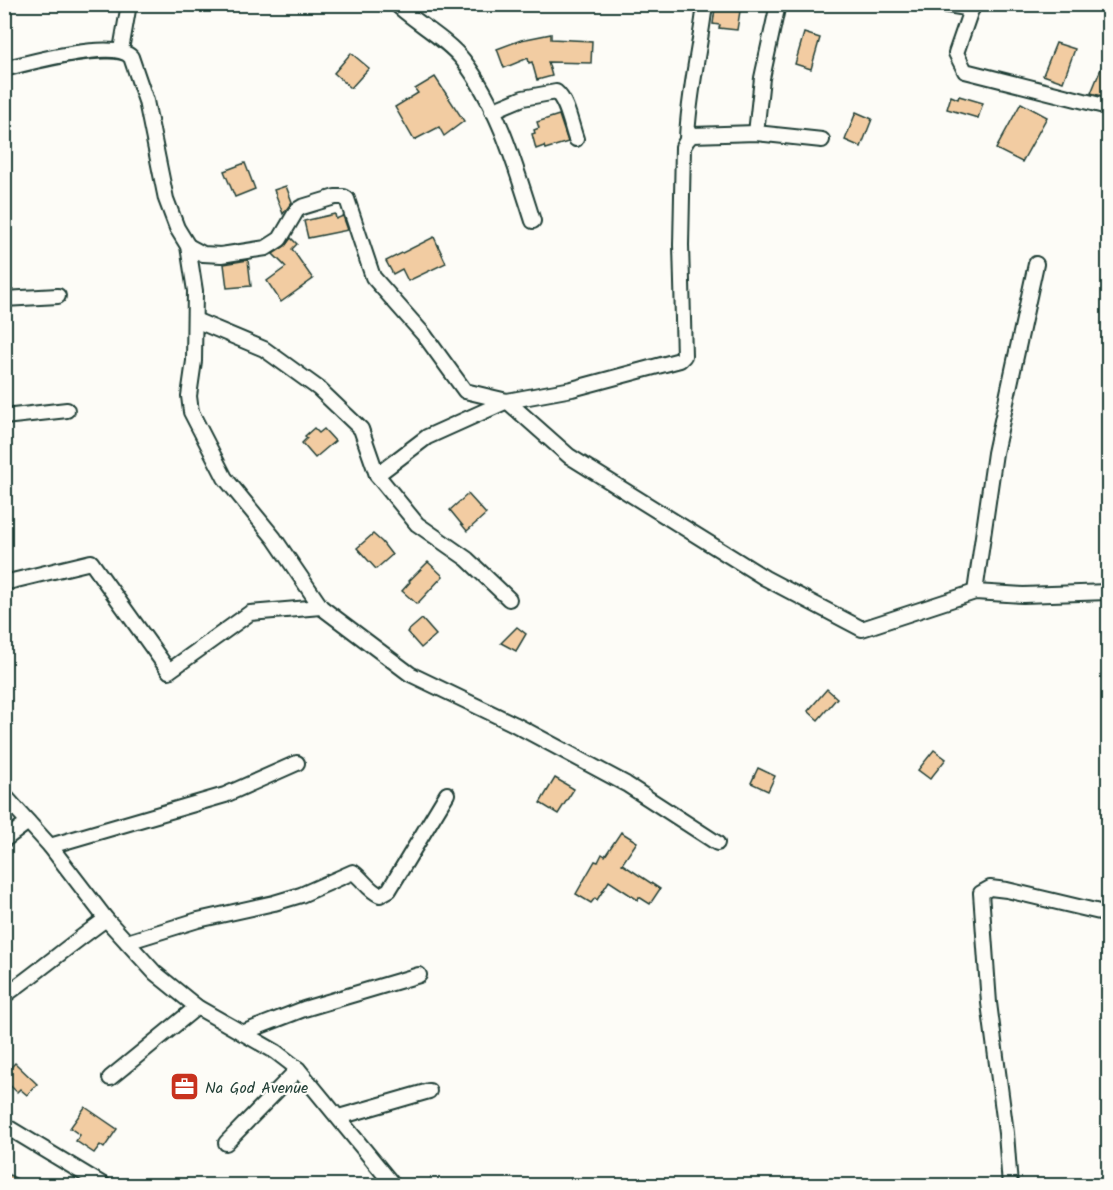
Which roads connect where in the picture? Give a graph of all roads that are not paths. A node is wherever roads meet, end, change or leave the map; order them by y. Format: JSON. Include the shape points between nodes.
{"nodes":[{"id":1,"x":129,"y":4,"type":"edge"},
{"id":2,"x":396,"y":4,"type":"edge"},
{"id":3,"x":705,"y":4,"type":"edge"},
{"id":4,"x":778,"y":4,"type":"edge"},
{"id":5,"x":942,"y":4,"type":"edge"},
{"id":6,"x":972,"y":7,"type":"edge"},
{"id":7,"x":121,"y":50,"type":"junction"},
{"id":8,"x":4,"y":69,"type":"edge"},
{"id":9,"x":1108,"y":107,"type":"edge"},
{"id":10,"x":492,"y":111,"type":"junction"},
{"id":11,"x":756,"y":133,"type":"junction"},
{"id":12,"x":576,"y":139,"type":"dead end"},
{"id":13,"x":687,"y":140,"type":"junction"},
{"id":14,"x":822,"y":140,"type":"dead end"},
{"id":15,"x":533,"y":221,"type":"dead end"},
{"id":16,"x":188,"y":246,"type":"junction"},
{"id":17,"x":1036,"y":264,"type":"dead end"},
{"id":18,"x":58,"y":296,"type":"dead end"},
{"id":19,"x":4,"y":299,"type":"edge"},
{"id":20,"x":195,"y":320,"type":"junction"},
{"id":21,"x":507,"y":401,"type":"junction"},
{"id":22,"x":67,"y":410,"type":"dead end"},
{"id":23,"x":4,"y":417,"type":"edge"},
{"id":24,"x":377,"y":475,"type":"junction"},
{"id":25,"x":4,"y":583,"type":"edge"},
{"id":26,"x":975,"y":592,"type":"junction"},
{"id":27,"x":1108,"y":592,"type":"edge"},
{"id":28,"x":509,"y":599,"type":"dead end"},
{"id":29,"x":321,"y":607,"type":"junction"},
{"id":30,"x":297,"y":763,"type":"dead end"},
{"id":31,"x":447,"y":794,"type":"dead end"},
{"id":32,"x":4,"y":795,"type":"edge"},
{"id":33,"x":28,"y":822,"type":"junction"},
{"id":34,"x":4,"y":840,"type":"edge"},
{"id":35,"x":717,"y":843,"type":"dead end"},
{"id":36,"x":50,"y":846,"type":"junction"},
{"id":37,"x":1108,"y":914,"type":"edge"},
{"id":38,"x":106,"y":919,"type":"junction"},
{"id":39,"x":127,"y":942,"type":"junction"},
{"id":40,"x":419,"y":975,"type":"dead end"},
{"id":41,"x":4,"y":996,"type":"edge"},
{"id":42,"x":197,"y":1007,"type":"junction"},
{"id":43,"x":242,"y":1033,"type":"junction"},
{"id":44,"x":298,"y":1069,"type":"junction"},
{"id":45,"x":110,"y":1078,"type":"dead end"},
{"id":46,"x":429,"y":1091,"type":"dead end"},
{"id":47,"x":339,"y":1117,"type":"junction"},
{"id":48,"x":4,"y":1125,"type":"edge"},
{"id":49,"x":226,"y":1143,"type":"dead end"},
{"id":50,"x":105,"y":1185,"type":"edge"},
{"id":51,"x":394,"y":1185,"type":"edge"},
{"id":52,"x":1010,"y":1185,"type":"edge"}],
"edges":[{"from":1,"to":7,"type":"street"},
{"from":2,"to":10,"type":"street","via":[[463,59]]},
{"from":3,"to":13,"type":"street"},
{"from":4,"to":11,"type":"street","via":[[762,78]]},
{"from":5,"to":6,"type":"street"},
{"from":6,"to":9,"type":"street","via":[[956,52],[965,70]]},
{"from":7,"to":8,"type":"street","via":[[54,56]]},
{"from":7,"to":16,"type":"street","via":[[133,62],[146,101],[166,199]]},
{"from":10,"to":12,"type":"street","via":[[556,92]]},
{"from":10,"to":15,"type":"street"},
{"from":11,"to":13,"type":"street","via":[[692,135]]},
{"from":11,"to":14,"type":"street"},
{"from":13,"to":21,"type":"street","via":[[683,147],[681,245],[684,356],[652,369]]},
{"from":16,"to":20,"type":"street"},
{"from":16,"to":21,"type":"street","via":[[203,254],[221,255],[266,248],[280,239],[297,210],[344,197],[373,277],[425,336],[465,391]]},
{"from":17,"to":26,"type":"street","via":[[996,453]]},
{"from":18,"to":19,"type":"street"},
{"from":20,"to":24,"type":"street","via":[[264,349],[318,388],[361,429]]},
{"from":20,"to":29,"type":"street","via":[[191,412],[225,478],[274,538]]},
{"from":21,"to":24,"type":"street","via":[[427,438]]},
{"from":21,"to":26,"type":"street","via":[[569,456],[765,578],[862,629]]},
{"from":22,"to":23,"type":"street"},
{"from":24,"to":28,"type":"street","via":[[417,524],[467,559]]},
{"from":25,"to":29,"type":"street","via":[[92,562],[170,672],[250,613]]},
{"from":26,"to":27,"type":"street"},
{"from":29,"to":35,"type":"street","via":[[410,674],[626,784]]},
{"from":30,"to":36,"type":"street","via":[[225,795]]},
{"from":31,"to":39,"type":"street","via":[[389,890],[380,895],[353,872],[301,895]]},
{"from":32,"to":33,"type":"street"},
{"from":33,"to":34,"type":"street"},
{"from":33,"to":36,"type":"street"},
{"from":36,"to":38,"type":"street"},
{"from":37,"to":52,"type":"street","via":[[1007,890],[990,888],[981,893],[988,1003]]},
{"from":38,"to":39,"type":"street"},
{"from":38,"to":41,"type":"street"},
{"from":39,"to":42,"type":"street","via":[[155,973]]},
{"from":40,"to":43,"type":"street","via":[[313,1006]]},
{"from":42,"to":43,"type":"street"},
{"from":42,"to":45,"type":"street"},
{"from":43,"to":44,"type":"street"},
{"from":44,"to":47,"type":"street"},
{"from":44,"to":49,"type":"street"},
{"from":46,"to":47,"type":"street"},
{"from":47,"to":51,"type":"street"},
{"from":48,"to":50,"type":"street"}]}
